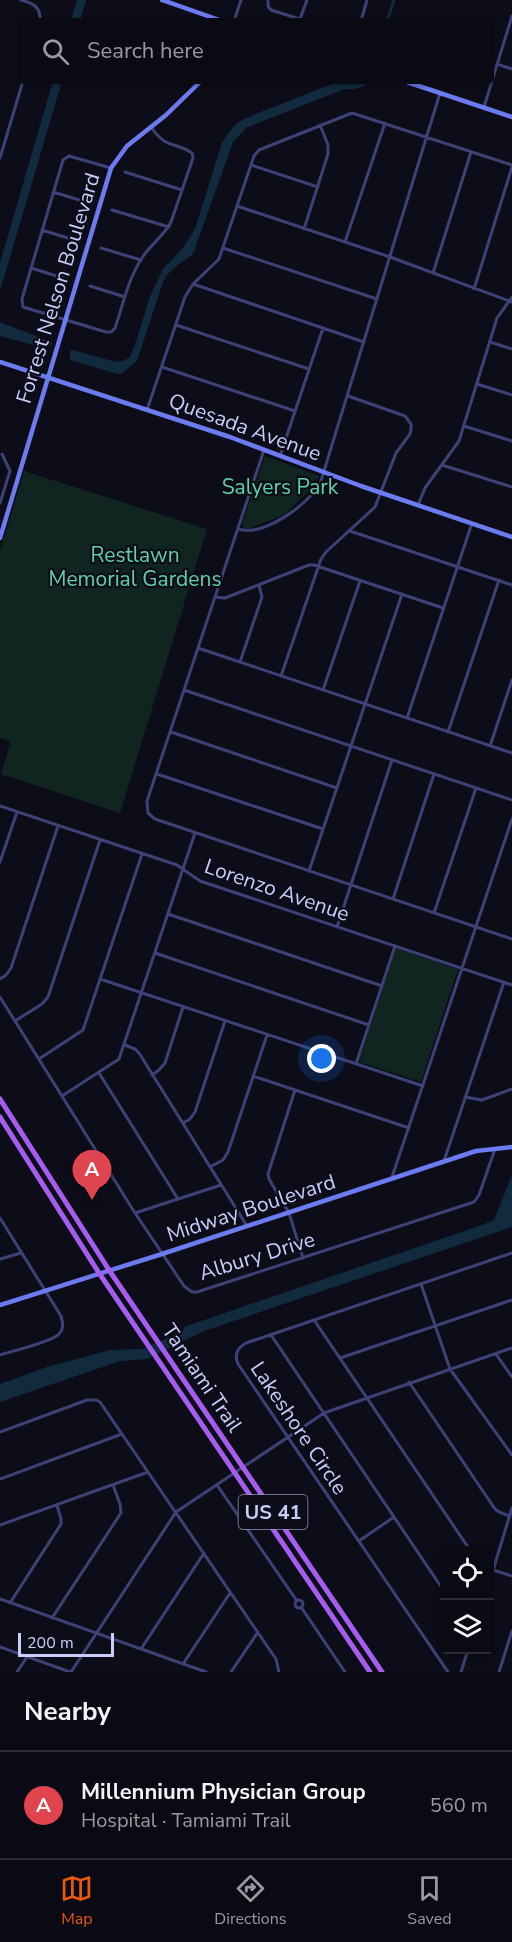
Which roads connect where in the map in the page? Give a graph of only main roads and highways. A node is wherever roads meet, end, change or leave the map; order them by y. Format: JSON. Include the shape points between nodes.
{"nodes":[{"id":1,"x":0,"y":1099,"type":"edge"},
{"id":2,"x":0,"y":1117,"type":"edge"},
{"id":3,"x":324,"y":1604,"type":"junction"},
{"id":4,"x":341,"y":1612,"type":"junction"},
{"id":5,"x":334,"y":1619,"type":"junction"},
{"id":6,"x":351,"y":1627,"type":"junction"},
{"id":7,"x":370,"y":1672,"type":"edge"},
{"id":8,"x":382,"y":1672,"type":"edge"}],
"edges":[{"from":1,"to":4,"type":"main road","name":"Tamiami Trail","number":"US 41","via":[[109,1270]]},
{"from":2,"to":3,"type":"main road","name":"Tamiami Trail","number":"US 41","via":[[99,1273]]},
{"from":3,"to":4,"type":"main road"},
{"from":3,"to":5,"type":"main road","name":"Tamiami Trail","number":"US 41"},
{"from":4,"to":6,"type":"main road","name":"Tamiami Trail","number":"US 41"},
{"from":5,"to":6,"type":"main road"},
{"from":5,"to":7,"type":"main road","name":"Tamiami Trail","number":"US 41"},
{"from":6,"to":8,"type":"main road","name":"Tamiami Trail","number":"US 41"}]}
